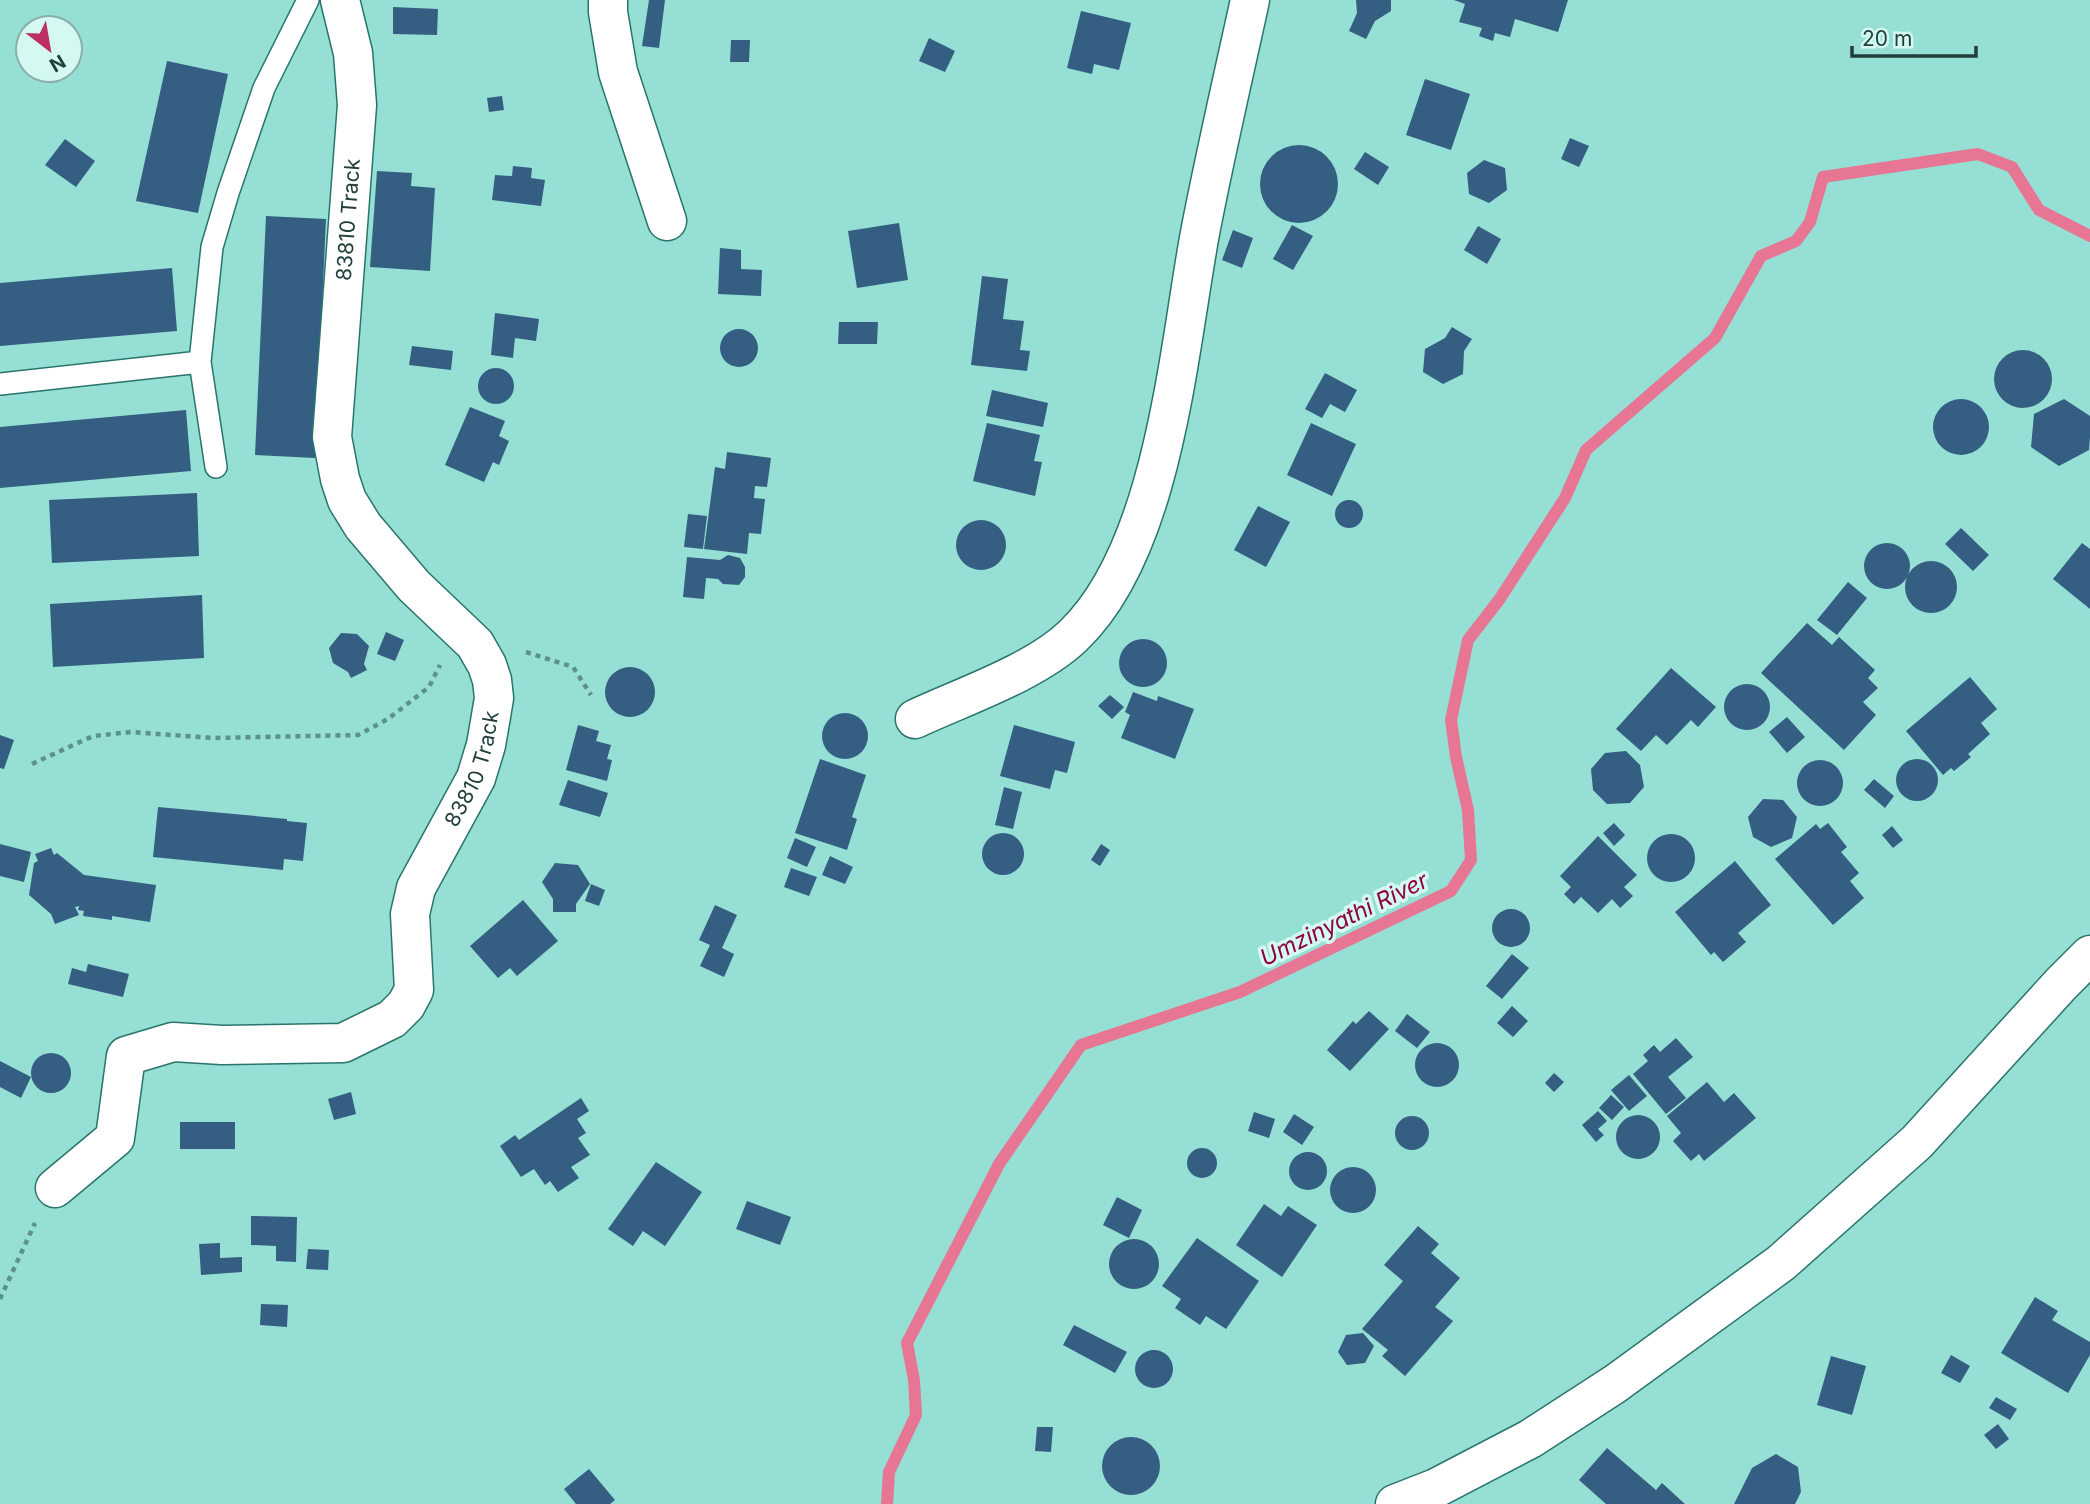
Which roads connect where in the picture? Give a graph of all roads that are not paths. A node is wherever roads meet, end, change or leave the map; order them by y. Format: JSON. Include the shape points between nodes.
{"nodes":[{"id":1,"x":308,"y":0,"type":"edge"},
{"id":2,"x":340,"y":0,"type":"edge"},
{"id":3,"x":608,"y":0,"type":"edge"},
{"id":4,"x":1250,"y":0,"type":"edge"},
{"id":5,"x":667,"y":221,"type":"dead end"},
{"id":6,"x":200,"y":362,"type":"junction"},
{"id":7,"x":0,"y":384,"type":"edge"},
{"id":8,"x":216,"y":467,"type":"dead end"},
{"id":9,"x":915,"y":719,"type":"dead end"},
{"id":10,"x":2090,"y":955,"type":"edge"},
{"id":11,"x":55,"y":1188,"type":"road end"},
{"id":12,"x":1395,"y":1504,"type":"edge"}],
"edges":[{"from":1,"to":6,"type":"lane","via":[[264,88],[228,193],[212,247]]},
{"from":2,"to":11,"type":"street","name":"83810 Track","via":[[353,53],[357,106],[332,437],[335,458],[347,500],[363,526],[414,586],[475,644],[487,664],[494,698],[486,745],[476,778],[416,888],[410,914],[414,990],[406,1005],[392,1019],[342,1043],[173,1042],[126,1056],[115,1138]]},
{"from":3,"to":5,"type":"street","via":[[618,72]]},
{"from":4,"to":9,"type":"street","via":[[1200,233],[1170,415],[1141,520],[1115,581],[1073,636],[1036,664]]},
{"from":6,"to":7,"type":"lane"},
{"from":6,"to":8,"type":"lane"},
{"from":10,"to":12,"type":"street","via":[[1917,1142],[1781,1263],[1615,1384],[1530,1439]]}]}
